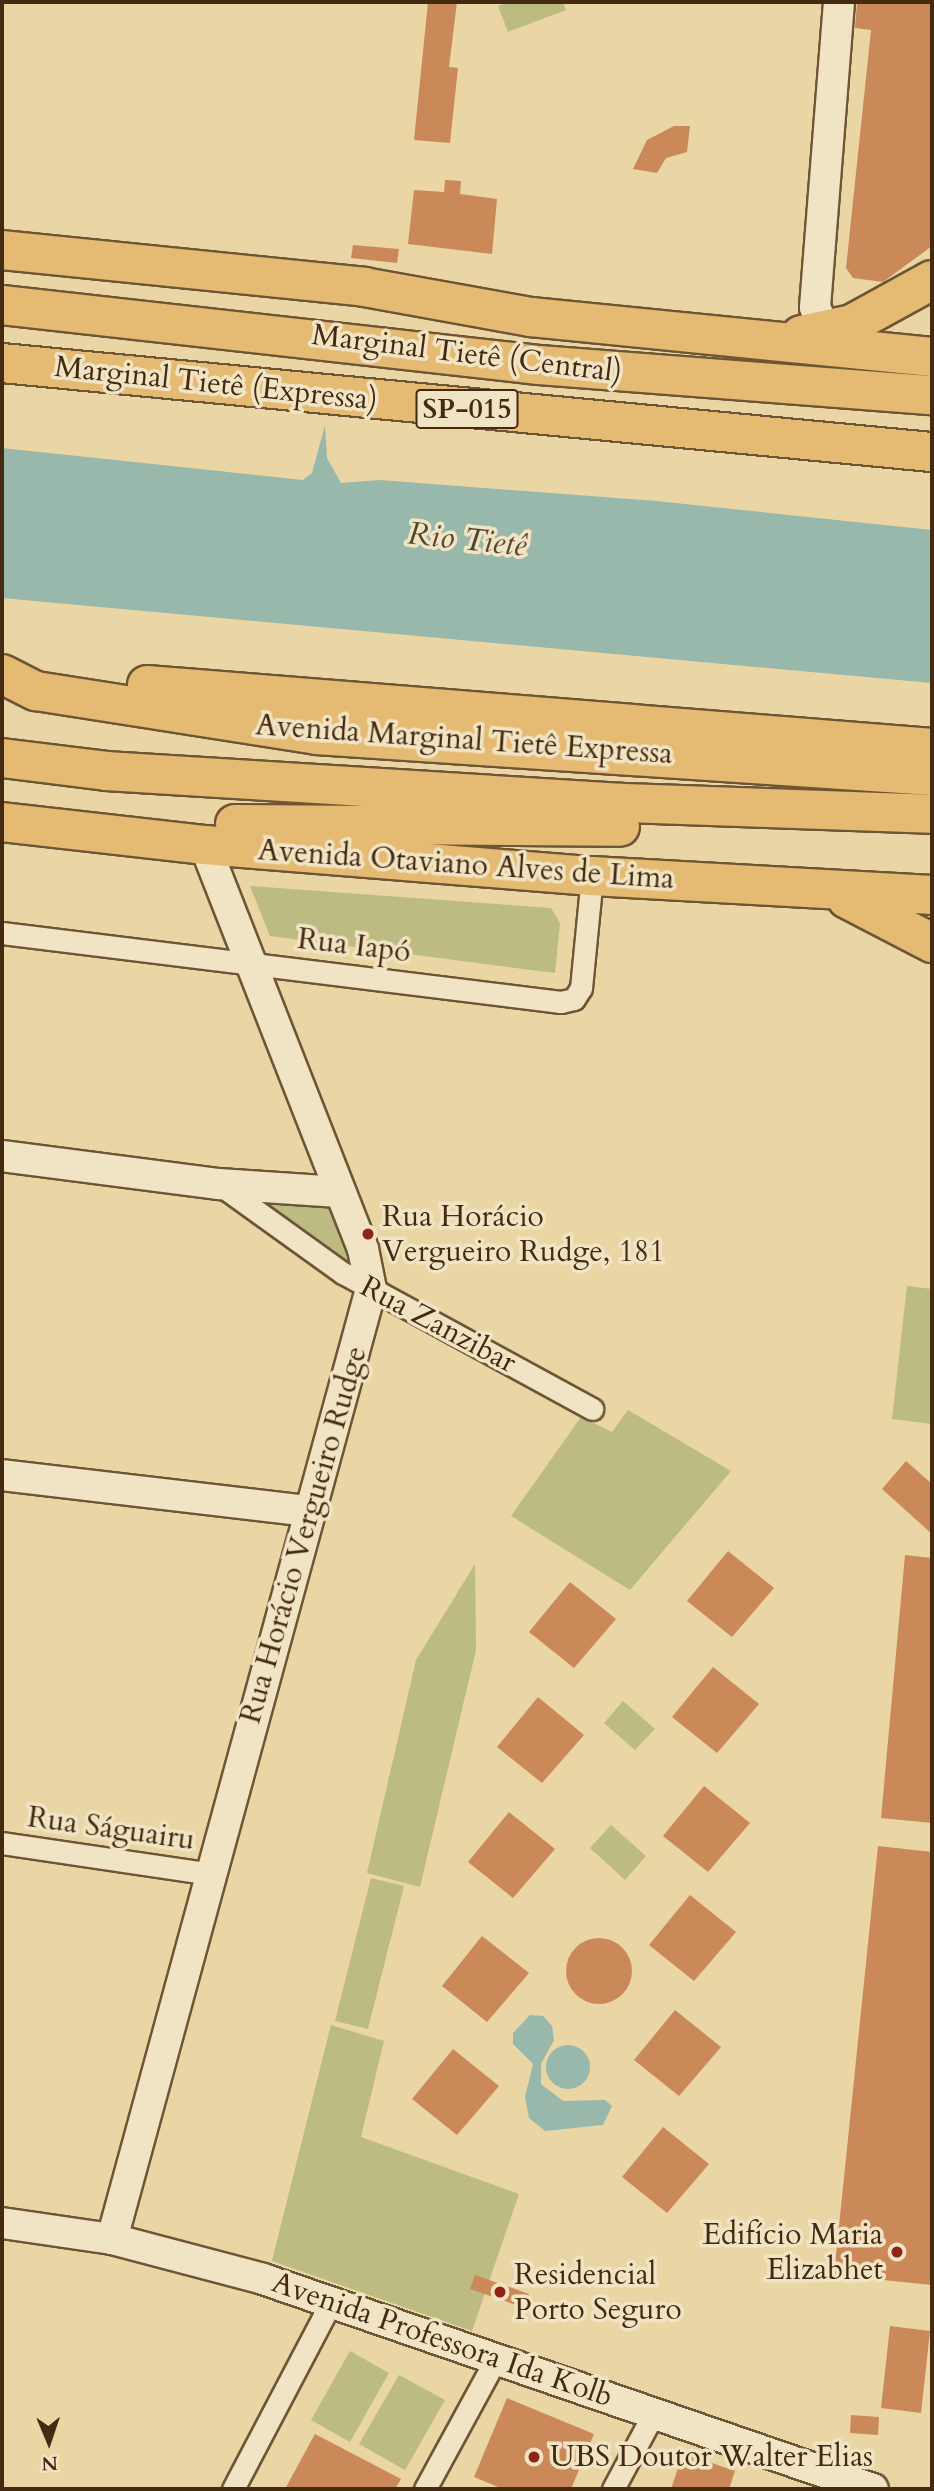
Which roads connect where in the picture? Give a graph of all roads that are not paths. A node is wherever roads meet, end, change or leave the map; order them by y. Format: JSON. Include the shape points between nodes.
{"nodes":[{"id":1,"x":839,"y":2,"type":"edge"},
{"id":2,"x":2,"y":250,"type":"edge"},
{"id":3,"x":932,"y":280,"type":"edge"},
{"id":4,"x":2,"y":305,"type":"edge"},
{"id":5,"x":826,"y":331,"type":"junction"},
{"id":6,"x":758,"y":342,"type":"junction"},
{"id":7,"x":932,"y":357,"type":"edge"},
{"id":8,"x":2,"y":363,"type":"edge"},
{"id":9,"x":932,"y":395,"type":"edge"},
{"id":10,"x":932,"y":452,"type":"edge"},
{"id":11,"x":2,"y":673,"type":"edge"},
{"id":12,"x":2,"y":747,"type":"edge"},
{"id":13,"x":932,"y":748,"type":"edge"},
{"id":14,"x":2,"y":758,"type":"edge"},
{"id":15,"x":824,"y":766,"type":"junction"},
{"id":16,"x":932,"y":776,"type":"edge"},
{"id":17,"x":932,"y":814,"type":"edge"},
{"id":18,"x":2,"y":822,"type":"edge"},
{"id":19,"x":101,"y":832,"type":"junction"},
{"id":20,"x":932,"y":832,"type":"edge"},
{"id":21,"x":205,"y":845,"type":"junction"},
{"id":22,"x":592,"y":876,"type":"junction"},
{"id":23,"x":814,"y":890,"type":"junction"},
{"id":24,"x":932,"y":895,"type":"edge"},
{"id":25,"x":2,"y":933,"type":"edge"},
{"id":26,"x":932,"y":943,"type":"edge"},
{"id":27,"x":252,"y":963,"type":"junction"},
{"id":28,"x":2,"y":1156,"type":"edge"},
{"id":29,"x":219,"y":1184,"type":"junction"},
{"id":30,"x":340,"y":1192,"type":"junction"},
{"id":31,"x":371,"y":1289,"type":"junction"},
{"id":32,"x":592,"y":1409,"type":"dead end"},
{"id":33,"x":2,"y":1475,"type":"edge"},
{"id":34,"x":309,"y":1511,"type":"junction"},
{"id":35,"x":2,"y":1843,"type":"edge"},
{"id":36,"x":212,"y":1874,"type":"junction"},
{"id":37,"x":2,"y":2224,"type":"edge"},
{"id":38,"x":112,"y":2239,"type":"junction"},
{"id":39,"x":331,"y":2302,"type":"junction"},
{"id":40,"x":496,"y":2359,"type":"junction"},
{"id":41,"x":654,"y":2413,"type":"junction"},
{"id":42,"x":233,"y":2489,"type":"edge"},
{"id":43,"x":425,"y":2489,"type":"edge"},
{"id":44,"x":613,"y":2489,"type":"edge"},
{"id":45,"x":873,"y":2489,"type":"edge"}],
"edges":[{"from":1,"to":5,"type":"street","via":[[815,307]]},
{"from":2,"to":6,"type":"highway","via":[[364,287],[531,317]]},
{"from":3,"to":5,"type":"highway","via":[[888,309]]},
{"from":4,"to":9,"type":"highway","name":"Marginal Tietê (Central)","via":[[539,365]]},
{"from":5,"to":6,"type":"highway"},
{"from":6,"to":7,"type":"highway"},
{"from":8,"to":10,"type":"highway","name":"Marginal Tietê (Expressa)","number":"SP-015"},
{"from":11,"to":13,"type":"highway"},
{"from":11,"to":15,"type":"highway","name":"Avenida Marginal Tietê Expressa","via":[[36,691],[316,735]]},
{"from":12,"to":15,"type":"highway","via":[[70,746],[698,788],[802,781]]},
{"from":14,"to":17,"type":"highway","via":[[106,771],[622,803]]},
{"from":15,"to":16,"type":"highway","name":"Avenida Marginal Tietê Expressa"},
{"from":18,"to":19,"type":"highway","name":"Avenida Otaviano Alves de Lima"},
{"from":19,"to":20,"type":"highway","via":[[131,826],[262,824]]},
{"from":19,"to":21,"type":"highway","name":"Avenida Otaviano Alves de Lima"},
{"from":21,"to":22,"type":"highway","name":"Avenida Otaviano Alves de Lima"},
{"from":21,"to":27,"type":"street","name":"Rua Horácio Vergueiro Rudge"},
{"from":22,"to":23,"type":"highway","name":"Avenida Otaviano Alves de Lima"},
{"from":22,"to":27,"type":"street","name":"Rua Iapó","via":[[581,988],[569,1001]]},
{"from":23,"to":24,"type":"highway","name":"Avenida Otaviano Alves de Lima"},
{"from":23,"to":26,"type":"highway","via":[[878,912]]},
{"from":25,"to":27,"type":"street","name":"Rua Iapó"},
{"from":27,"to":30,"type":"street","name":"Rua Horácio Vergueiro Rudge"},
{"from":28,"to":29,"type":"street","name":"Rua Zanzibar"},
{"from":29,"to":30,"type":"street","name":"Rua Zanzibar"},
{"from":29,"to":31,"type":"street","name":"Rua Zanzibar"},
{"from":30,"to":31,"type":"street","name":"Rua Horácio Vergueiro Rudge","via":[[363,1249]]},
{"from":31,"to":32,"type":"street","name":"Rua Zanzibar"},
{"from":31,"to":34,"type":"street","name":"Rua Horácio Vergueiro Rudge"},
{"from":33,"to":34,"type":"street"},
{"from":34,"to":36,"type":"street","name":"Rua Horácio Vergueiro Rudge"},
{"from":35,"to":36,"type":"street","name":"Rua Ságuairu"},
{"from":36,"to":38,"type":"street","name":"Rua Horácio Vergueiro Rudge"},
{"from":37,"to":38,"type":"street","name":"Avenida Professora Ida Kolb"},
{"from":38,"to":39,"type":"street","name":"Avenida Professora Ida Kolb","via":[[224,2267]]},
{"from":39,"to":40,"type":"street","name":"Avenida Professora Ida Kolb"},
{"from":39,"to":42,"type":"street"},
{"from":40,"to":41,"type":"street","name":"Avenida Professora Ida Kolb"},
{"from":40,"to":43,"type":"street"},
{"from":41,"to":44,"type":"street"},
{"from":41,"to":45,"type":"street","name":"Avenida Professora Ida Kolb"}]}
